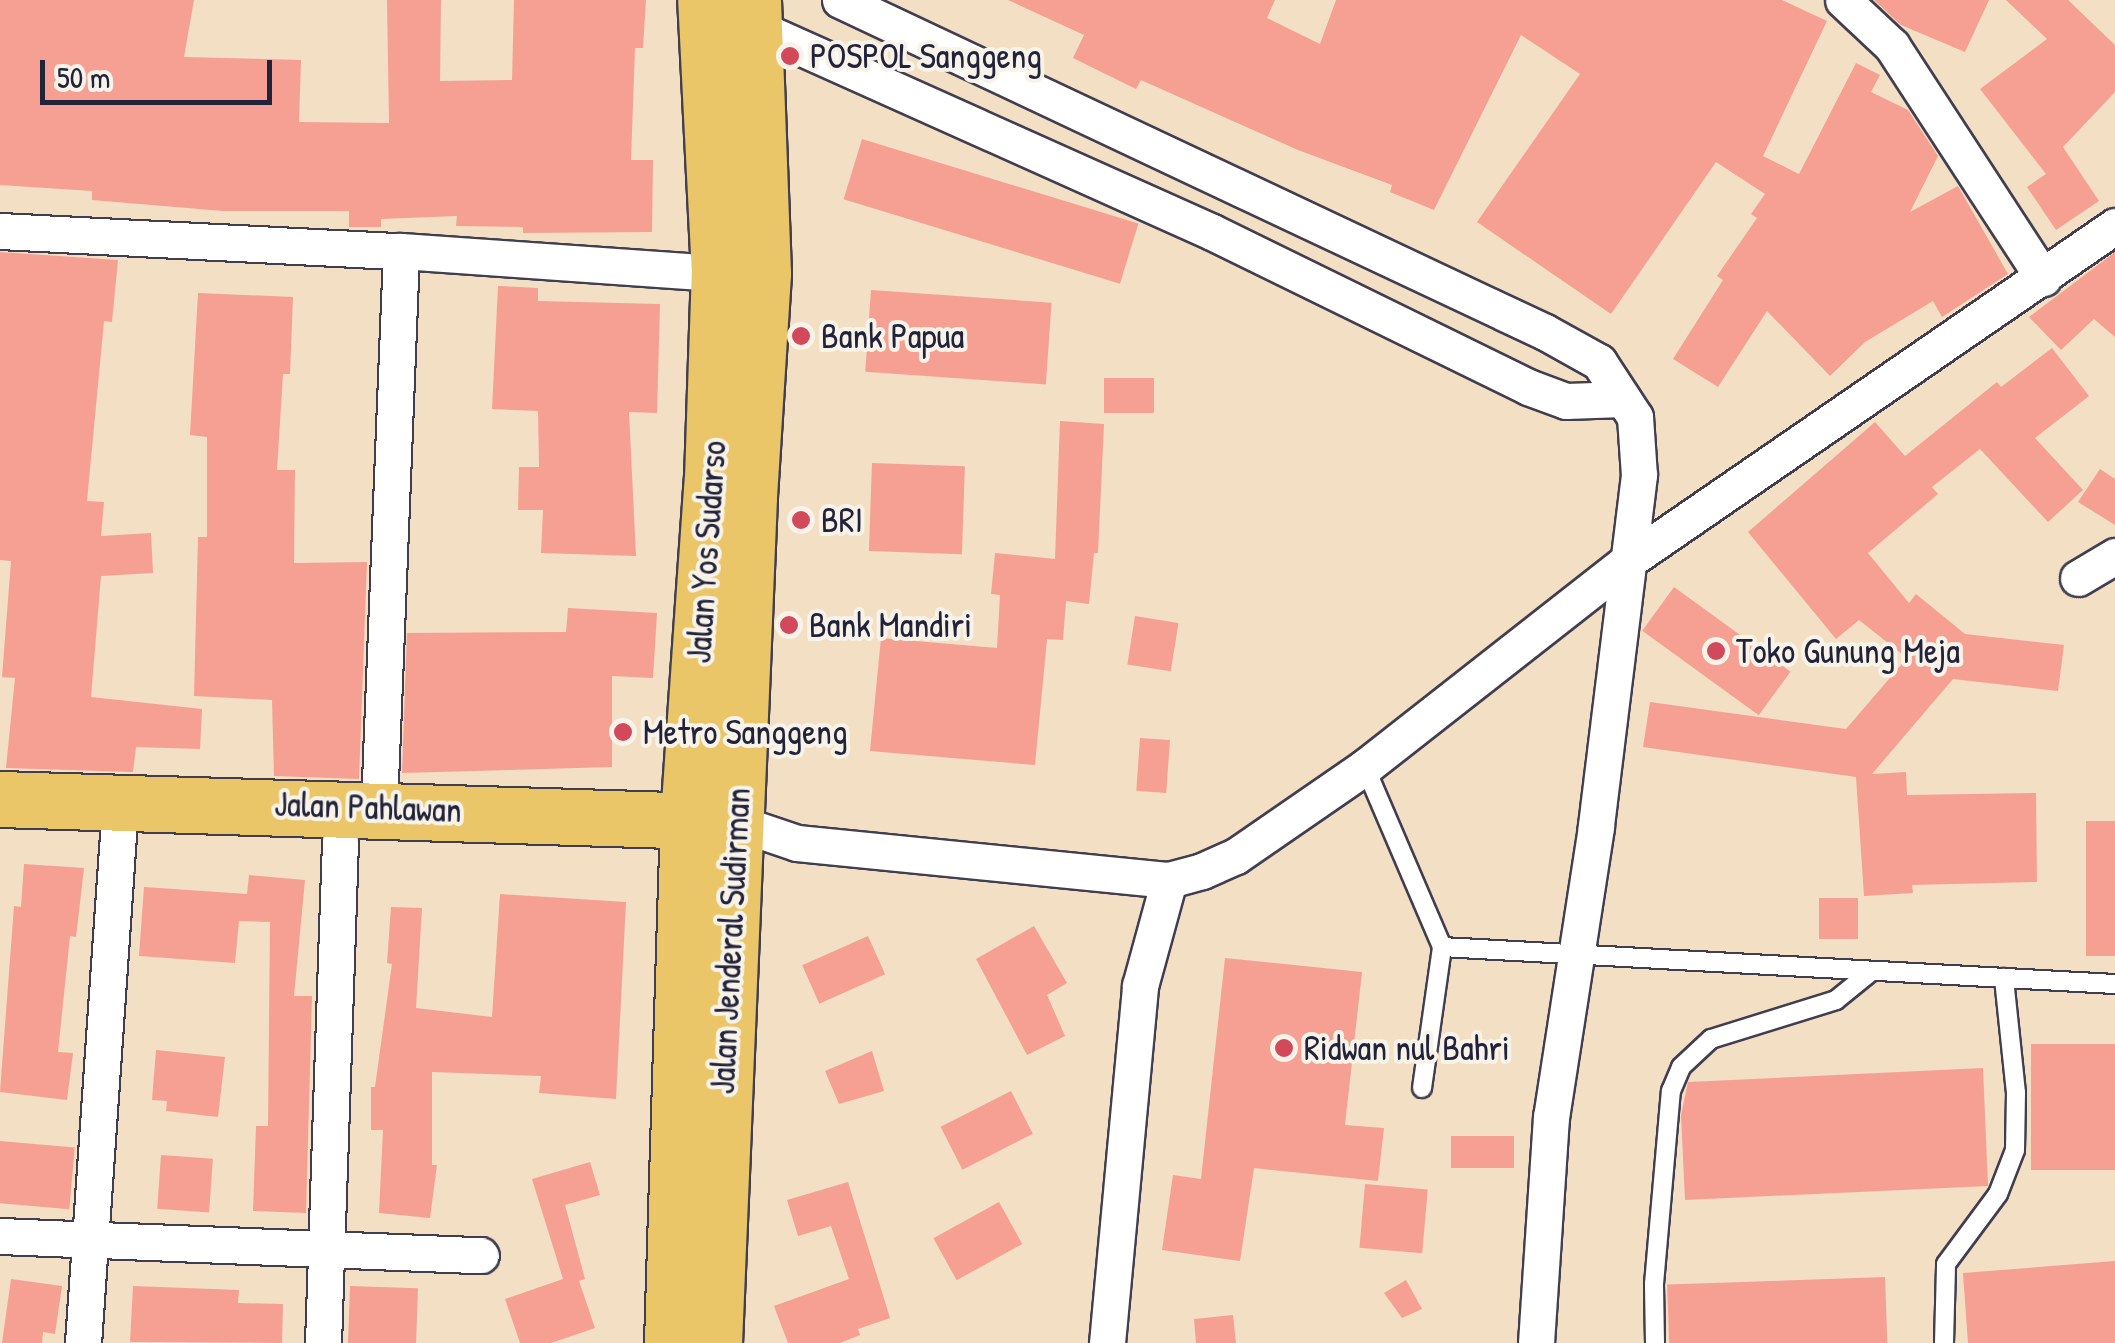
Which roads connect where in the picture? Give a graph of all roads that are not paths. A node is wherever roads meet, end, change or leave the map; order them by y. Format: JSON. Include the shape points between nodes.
{"nodes":[{"id":1,"x":705,"y":0,"type":"edge"},
{"id":2,"x":840,"y":0,"type":"edge"},
{"id":3,"x":1843,"y":0,"type":"edge"},
{"id":4,"x":754,"y":14,"type":"edge"},
{"id":5,"x":1230,"y":186,"type":"junction"},
{"id":6,"x":2115,"y":226,"type":"edge"},
{"id":7,"x":0,"y":231,"type":"edge"},
{"id":8,"x":1212,"y":232,"type":"junction"},
{"id":9,"x":401,"y":251,"type":"junction"},
{"id":10,"x":719,"y":273,"type":"junction"},
{"id":11,"x":2043,"y":278,"type":"junction"},
{"id":12,"x":1454,"y":291,"type":"junction"},
{"id":13,"x":1433,"y":341,"type":"junction"},
{"id":14,"x":1623,"y":399,"type":"junction"},
{"id":15,"x":2115,"y":556,"type":"edge"},
{"id":16,"x":1628,"y":561,"type":"junction"},
{"id":17,"x":2078,"y":578,"type":"dead end"},
{"id":18,"x":1365,"y":768,"type":"junction"},
{"id":19,"x":0,"y":799,"type":"edge"},
{"id":20,"x":120,"y":820,"type":"junction"},
{"id":21,"x":359,"y":824,"type":"junction"},
{"id":22,"x":0,"y":832,"type":"edge"},
{"id":23,"x":711,"y":838,"type":"junction"},
{"id":24,"x":1169,"y":880,"type":"junction"},
{"id":25,"x":1442,"y":948,"type":"junction"},
{"id":26,"x":1577,"y":956,"type":"junction"},
{"id":27,"x":1872,"y":971,"type":"junction"},
{"id":28,"x":2004,"y":978,"type":"junction"},
{"id":29,"x":2115,"y":984,"type":"edge"},
{"id":30,"x":1422,"y":1088,"type":"dead end"},
{"id":31,"x":0,"y":1236,"type":"edge"},
{"id":32,"x":90,"y":1240,"type":"junction"},
{"id":33,"x":326,"y":1246,"type":"junction"},
{"id":34,"x":481,"y":1255,"type":"dead end"},
{"id":35,"x":83,"y":1343,"type":"edge"},
{"id":36,"x":323,"y":1343,"type":"edge"},
{"id":37,"x":672,"y":1343,"type":"edge"},
{"id":38,"x":714,"y":1343,"type":"edge"},
{"id":39,"x":1107,"y":1343,"type":"edge"},
{"id":40,"x":1536,"y":1343,"type":"edge"},
{"id":41,"x":1654,"y":1343,"type":"edge"},
{"id":42,"x":1944,"y":1343,"type":"edge"}],
"edges":[{"from":1,"to":10,"type":"main road","name":"Jalan Yos Sudarso"},
{"from":2,"to":5,"type":"street"},
{"from":3,"to":11,"type":"street","via":[[1892,46]]},
{"from":4,"to":8,"type":"street"},
{"from":4,"to":23,"type":"main road","name":"Jalan Jenderal Sudirman","via":[[763,273]]},
{"from":5,"to":8,"type":"street"},
{"from":5,"to":12,"type":"street"},
{"from":6,"to":11,"type":"street"},
{"from":7,"to":9,"type":"street"},
{"from":8,"to":13,"type":"street"},
{"from":9,"to":10,"type":"street"},
{"from":9,"to":21,"type":"street"},
{"from":10,"to":23,"type":"main road","name":"Jalan Yos Sudarso"},
{"from":11,"to":16,"type":"street"},
{"from":12,"to":13,"type":"street"},
{"from":12,"to":14,"type":"street","via":[[1599,362]]},
{"from":13,"to":14,"type":"street","via":[[1566,402]]},
{"from":14,"to":16,"type":"street","via":[[1639,430]]},
{"from":15,"to":17,"type":"street"},
{"from":16,"to":18,"type":"street"},
{"from":16,"to":26,"type":"street"},
{"from":18,"to":24,"type":"street","via":[[1236,856]]},
{"from":18,"to":25,"type":"lane"},
{"from":19,"to":20,"type":"main road","name":"Jalan Pahlawan"},
{"from":20,"to":21,"type":"main road","name":"Jalan Pahlawan"},
{"from":20,"to":22,"type":"main road","name":"Jalan Pahlawan"},
{"from":20,"to":32,"type":"street"},
{"from":21,"to":23,"type":"main road","name":"Jalan Pahlawan"},
{"from":21,"to":33,"type":"street"},
{"from":23,"to":24,"type":"street"},
{"from":23,"to":37,"type":"main road","name":"Jalan Yos Sudarso"},
{"from":23,"to":38,"type":"main road","name":"Jalan Jenderal Sudirman"},
{"from":24,"to":39,"type":"street","via":[[1140,986]]},
{"from":25,"to":26,"type":"lane"},
{"from":25,"to":30,"type":"lane"},
{"from":26,"to":27,"type":"lane"},
{"from":26,"to":40,"type":"street","via":[[1551,1117]]},
{"from":27,"to":28,"type":"lane"},
{"from":27,"to":41,"type":"lane","via":[[1836,1000],[1711,1038],[1681,1067],[1671,1091]]},
{"from":28,"to":29,"type":"lane"},
{"from":28,"to":42,"type":"lane","via":[[2015,1150],[1998,1194],[1946,1264]]},
{"from":31,"to":32,"type":"street"},
{"from":32,"to":33,"type":"street"},
{"from":32,"to":35,"type":"street"},
{"from":33,"to":34,"type":"street"},
{"from":33,"to":36,"type":"street"}]}
